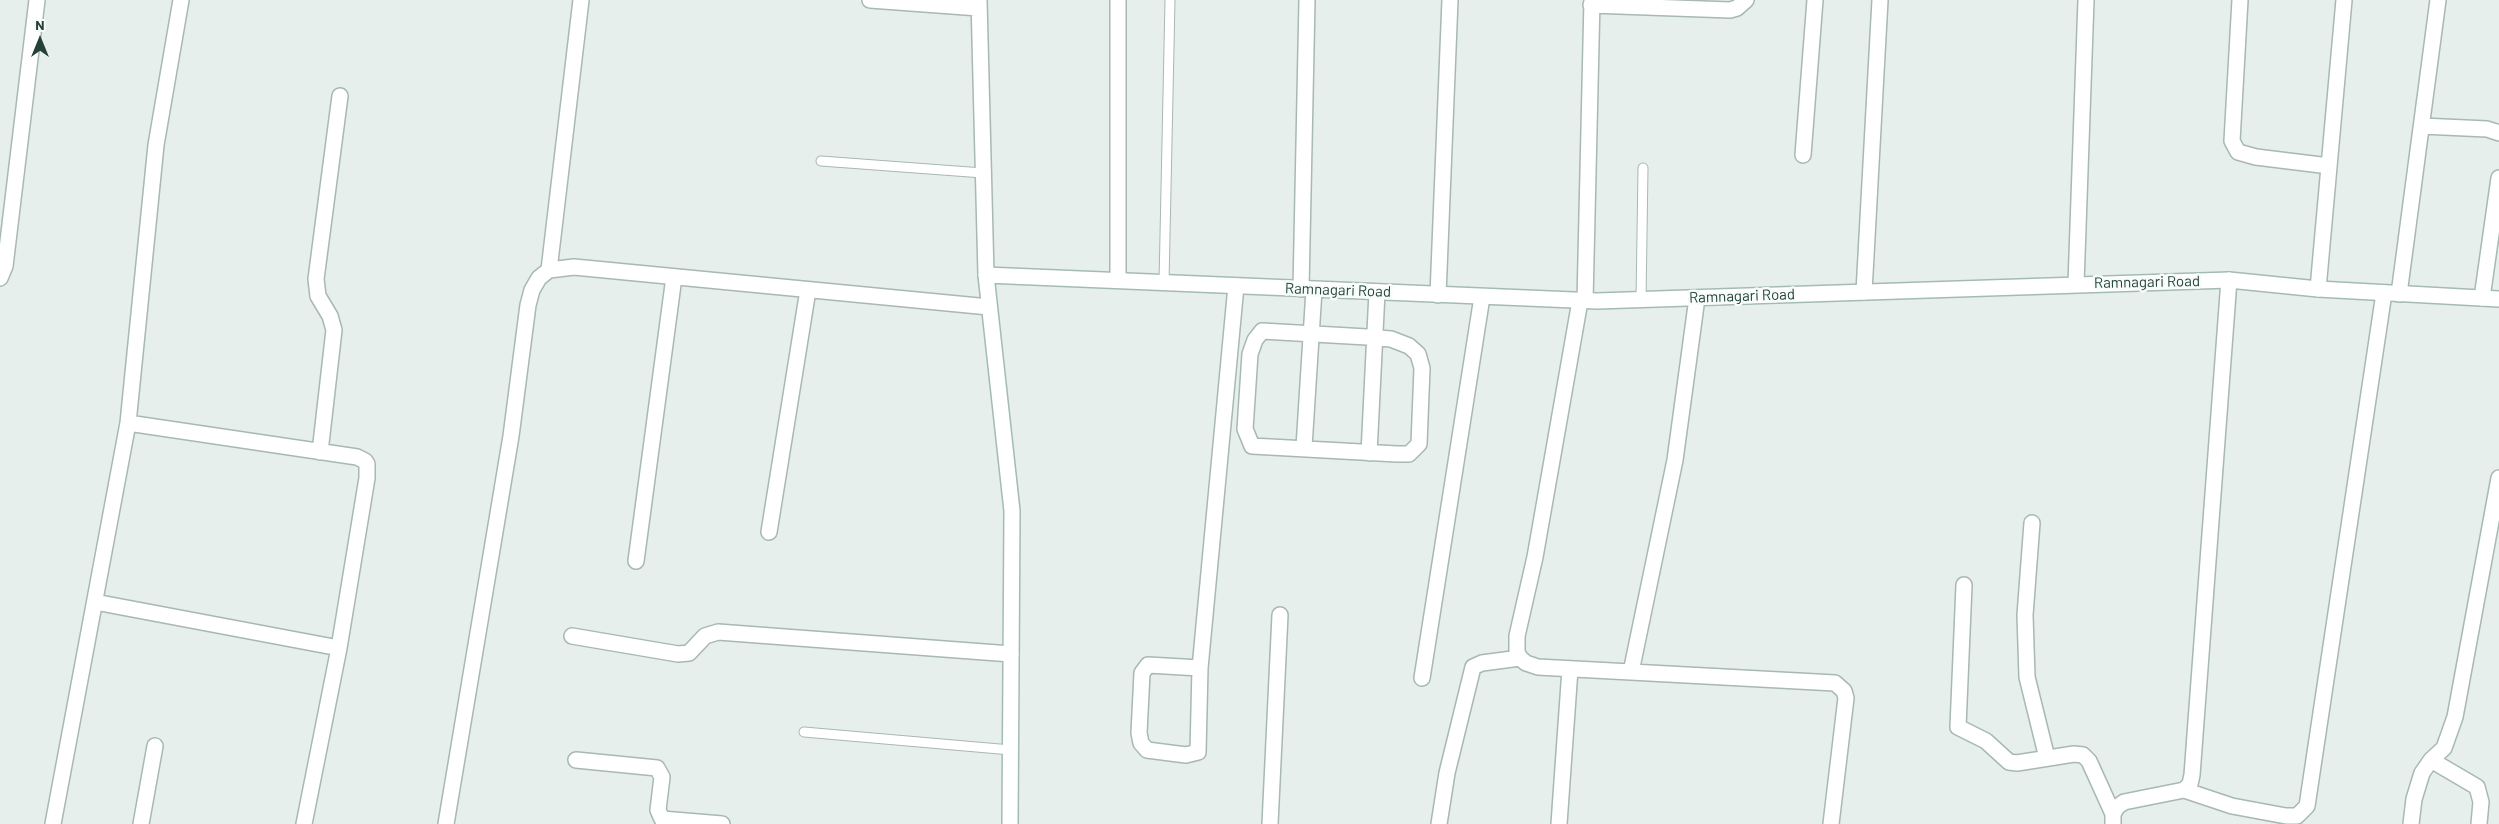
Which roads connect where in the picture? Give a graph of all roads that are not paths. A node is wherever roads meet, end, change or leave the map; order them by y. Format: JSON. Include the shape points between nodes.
{"nodes":[{"id":1,"x":37,"y":0,"type":"edge"},
{"id":2,"x":181,"y":0,"type":"edge"},
{"id":3,"x":581,"y":0,"type":"edge"},
{"id":4,"x":870,"y":0,"type":"edge"},
{"id":5,"x":1118,"y":0,"type":"edge"},
{"id":6,"x":1170,"y":0,"type":"edge"},
{"id":7,"x":1307,"y":0,"type":"edge"},
{"id":8,"x":1450,"y":0,"type":"edge"},
{"id":9,"x":1746,"y":0,"type":"edge"},
{"id":10,"x":1815,"y":0,"type":"edge"},
{"id":11,"x":1880,"y":0,"type":"edge"},
{"id":12,"x":2086,"y":0,"type":"edge"},
{"id":13,"x":2240,"y":0,"type":"edge"},
{"id":14,"x":2344,"y":0,"type":"edge"},
{"id":15,"x":2438,"y":0,"type":"edge"},
{"id":16,"x":1591,"y":2,"type":"edge"},
{"id":17,"x":979,"y":4,"type":"edge"},
{"id":18,"x":340,"y":96,"type":"dead end"},
{"id":19,"x":2422,"y":126,"type":"junction"},
{"id":20,"x":2499,"y":133,"type":"edge"},
{"id":21,"x":1803,"y":155,"type":"dead end"},
{"id":22,"x":821,"y":161,"type":"dead end"},
{"id":23,"x":2329,"y":166,"type":"junction"},
{"id":24,"x":1643,"y":168,"type":"dead end"},
{"id":25,"x":983,"y":174,"type":"junction"},
{"id":26,"x":2499,"y":178,"type":"edge"},
{"id":27,"x":549,"y":270,"type":"junction"},
{"id":28,"x":986,"y":275,"type":"junction"},
{"id":29,"x":674,"y":277,"type":"junction"},
{"id":30,"x":0,"y":278,"type":"edge"},
{"id":31,"x":1118,"y":280,"type":"junction"},
{"id":32,"x":2229,"y":280,"type":"junction"},
{"id":33,"x":1164,"y":283,"type":"junction"},
{"id":34,"x":2076,"y":284,"type":"junction"},
{"id":35,"x":1236,"y":286,"type":"junction"},
{"id":36,"x":1308,"y":289,"type":"junction"},
{"id":37,"x":2318,"y":289,"type":"junction"},
{"id":38,"x":808,"y":290,"type":"junction"},
{"id":39,"x":1377,"y":292,"type":"junction"},
{"id":40,"x":1864,"y":292,"type":"junction"},
{"id":41,"x":2392,"y":293,"type":"junction"},
{"id":42,"x":1438,"y":295,"type":"junction"},
{"id":43,"x":1482,"y":297,"type":"junction"},
{"id":44,"x":1697,"y":298,"type":"junction"},
{"id":45,"x":2482,"y":298,"type":"junction"},
{"id":46,"x":2499,"y":299,"type":"edge"},
{"id":47,"x":1641,"y":300,"type":"junction"},
{"id":48,"x":1583,"y":301,"type":"junction"},
{"id":49,"x":989,"y":307,"type":"junction"},
{"id":50,"x":1313,"y":334,"type":"junction"},
{"id":51,"x":1375,"y":338,"type":"junction"},
{"id":52,"x":128,"y":423,"type":"junction"},
{"id":53,"x":1304,"y":447,"type":"junction"},
{"id":54,"x":320,"y":452,"type":"junction"},
{"id":55,"x":1368,"y":453,"type":"junction"},
{"id":56,"x":2499,"y":478,"type":"edge"},
{"id":57,"x":2032,"y":523,"type":"dead end"},
{"id":58,"x":769,"y":532,"type":"dead end"},
{"id":59,"x":636,"y":561,"type":"dead end"},
{"id":60,"x":1964,"y":586,"type":"dead end"},
{"id":61,"x":95,"y":602,"type":"junction"},
{"id":62,"x":1280,"y":615,"type":"dead end"},
{"id":63,"x":572,"y":636,"type":"dead end"},
{"id":64,"x":339,"y":648,"type":"junction"},
{"id":65,"x":1011,"y":654,"type":"junction"},
{"id":66,"x":1520,"y":658,"type":"junction"},
{"id":67,"x":1200,"y":668,"type":"junction"},
{"id":68,"x":1570,"y":669,"type":"junction"},
{"id":69,"x":1631,"y":672,"type":"junction"},
{"id":70,"x":1422,"y":678,"type":"dead end"},
{"id":71,"x":804,"y":732,"type":"dead end"},
{"id":72,"x":155,"y":746,"type":"dead end"},
{"id":73,"x":1011,"y":750,"type":"junction"},
{"id":74,"x":2047,"y":758,"type":"junction"},
{"id":75,"x":576,"y":760,"type":"dead end"},
{"id":76,"x":2431,"y":760,"type":"junction"},
{"id":77,"x":2184,"y":790,"type":"junction"},
{"id":78,"x":2113,"y":819,"type":"edge"},
{"id":79,"x":53,"y":824,"type":"edge"},
{"id":80,"x":142,"y":824,"type":"edge"},
{"id":81,"x":304,"y":824,"type":"edge"},
{"id":82,"x":446,"y":824,"type":"edge"},
{"id":83,"x":722,"y":824,"type":"edge"},
{"id":84,"x":1010,"y":824,"type":"edge"},
{"id":85,"x":1270,"y":824,"type":"edge"},
{"id":86,"x":1439,"y":824,"type":"edge"},
{"id":87,"x":1559,"y":824,"type":"edge"},
{"id":88,"x":1831,"y":824,"type":"edge"},
{"id":89,"x":2411,"y":824,"type":"edge"},
{"id":90,"x":2479,"y":824,"type":"edge"}],
"edges":[{"from":1,"to":30,"type":"street","via":[[5,266]]},
{"from":2,"to":52,"type":"street","via":[[156,145]]},
{"from":3,"to":27,"type":"street"},
{"from":4,"to":17,"type":"street"},
{"from":5,"to":31,"type":"street"},
{"from":6,"to":33,"type":"lane"},
{"from":7,"to":36,"type":"street"},
{"from":8,"to":42,"type":"street"},
{"from":9,"to":16,"type":"street","via":[[1730,10]]},
{"from":10,"to":21,"type":"street"},
{"from":11,"to":40,"type":"street"},
{"from":12,"to":34,"type":"street"},
{"from":13,"to":23,"type":"street","via":[[2232,142],[2238,152],[2256,157]]},
{"from":14,"to":23,"type":"street"},
{"from":15,"to":19,"type":"street"},
{"from":16,"to":48,"type":"street"},
{"from":17,"to":25,"type":"street"},
{"from":18,"to":54,"type":"street","via":[[316,279],[318,296],[334,330]]},
{"from":19,"to":20,"type":"street","via":[[2487,129]]},
{"from":19,"to":41,"type":"street"},
{"from":22,"to":25,"type":"lane"},
{"from":23,"to":37,"type":"street"},
{"from":24,"to":47,"type":"lane"},
{"from":25,"to":28,"type":"street"},
{"from":26,"to":45,"type":"street"},
{"from":27,"to":29,"type":"street","via":[[574,267]]},
{"from":27,"to":82,"type":"street","via":[[539,278],[528,305],[511,436]]},
{"from":28,"to":31,"type":"street","name":"Ramnagari Road"},
{"from":28,"to":49,"type":"street"},
{"from":29,"to":38,"type":"street"},
{"from":29,"to":59,"type":"street"},
{"from":31,"to":33,"type":"street","name":"Ramnagari Road"},
{"from":32,"to":34,"type":"street","name":"Ramnagari Road"},
{"from":32,"to":37,"type":"street","name":"Ramnagari Road"},
{"from":32,"to":77,"type":"street","via":[[2192,776]]},
{"from":33,"to":35,"type":"street","name":"Ramnagari Road"},
{"from":34,"to":40,"type":"street","name":"Ramnagari Road"},
{"from":35,"to":36,"type":"street","name":"Ramnagari Road"},
{"from":35,"to":67,"type":"street"},
{"from":36,"to":39,"type":"street","name":"Ramnagari Road"},
{"from":36,"to":50,"type":"street"},
{"from":37,"to":41,"type":"street","name":"Ramnagari Road"},
{"from":38,"to":49,"type":"street"},
{"from":38,"to":58,"type":"street"},
{"from":39,"to":42,"type":"street","name":"Ramnagari Road"},
{"from":39,"to":51,"type":"street"},
{"from":40,"to":44,"type":"street","name":"Ramnagari Road"},
{"from":41,"to":45,"type":"street","name":"Ramnagari Road"},
{"from":41,"to":77,"type":"street","via":[[2307,806],[2297,816],[2286,816],[2232,806]]},
{"from":42,"to":43,"type":"street","name":"Ramnagari Road"},
{"from":43,"to":48,"type":"street","name":"Ramnagari Road"},
{"from":43,"to":70,"type":"street"},
{"from":44,"to":47,"type":"street","name":"Ramnagari Road"},
{"from":44,"to":69,"type":"street","via":[[1675,460]]},
{"from":45,"to":46,"type":"street","name":"Ramnagari Road"},
{"from":47,"to":48,"type":"street","name":"Ramnagari Road"},
{"from":48,"to":66,"type":"street","via":[[1517,636]]},
{"from":49,"to":65,"type":"street","via":[[1012,511]]},
{"from":50,"to":51,"type":"street"},
{"from":50,"to":53,"type":"street"},
{"from":50,"to":53,"type":"street","via":[[1262,331],[1250,354],[1245,429],[1252,446]]},
{"from":51,"to":55,"type":"street"},
{"from":51,"to":55,"type":"street","via":[[1391,339],[1418,354],[1422,368],[1419,444],[1408,454]]},
{"from":52,"to":54,"type":"street"},
{"from":52,"to":61,"type":"street"},
{"from":53,"to":55,"type":"street"},
{"from":54,"to":64,"type":"street","via":[[361,458],[368,469]]},
{"from":56,"to":76,"type":"street","via":[[2456,717],[2444,748]]},
{"from":57,"to":74,"type":"street","via":[[2026,660],[2032,702]]},
{"from":60,"to":74,"type":"street","via":[[1958,727],[1986,741],[2009,762]]},
{"from":61,"to":64,"type":"street"},
{"from":61,"to":79,"type":"street"},
{"from":62,"to":85,"type":"street"},
{"from":63,"to":65,"type":"street","via":[[678,654],[689,653],[705,636],[718,632]]},
{"from":64,"to":81,"type":"street"},
{"from":65,"to":73,"type":"street"},
{"from":66,"to":68,"type":"street","via":[[1538,667]]},
{"from":66,"to":86,"type":"street","via":[[1482,662],[1473,667],[1447,773]]},
{"from":67,"to":67,"type":"street","via":[[1148,665],[1142,673],[1139,733],[1147,750],[1186,756],[1198,752]]},
{"from":68,"to":69,"type":"street"},
{"from":68,"to":87,"type":"street"},
{"from":69,"to":88,"type":"street","via":[[1826,682],[1841,686],[1846,698]]},
{"from":71,"to":73,"type":"lane"},
{"from":72,"to":80,"type":"street"},
{"from":73,"to":84,"type":"street"},
{"from":74,"to":78,"type":"street","via":[[2074,754],[2087,758]]},
{"from":75,"to":83,"type":"street","via":[[657,768],[662,777],[658,810],[662,819]]},
{"from":76,"to":89,"type":"street","via":[[2417,786]]},
{"from":76,"to":90,"type":"street","via":[[2477,787],[2481,802]]},
{"from":77,"to":78,"type":"street","via":[[2124,802],[2117,807]]}]}
